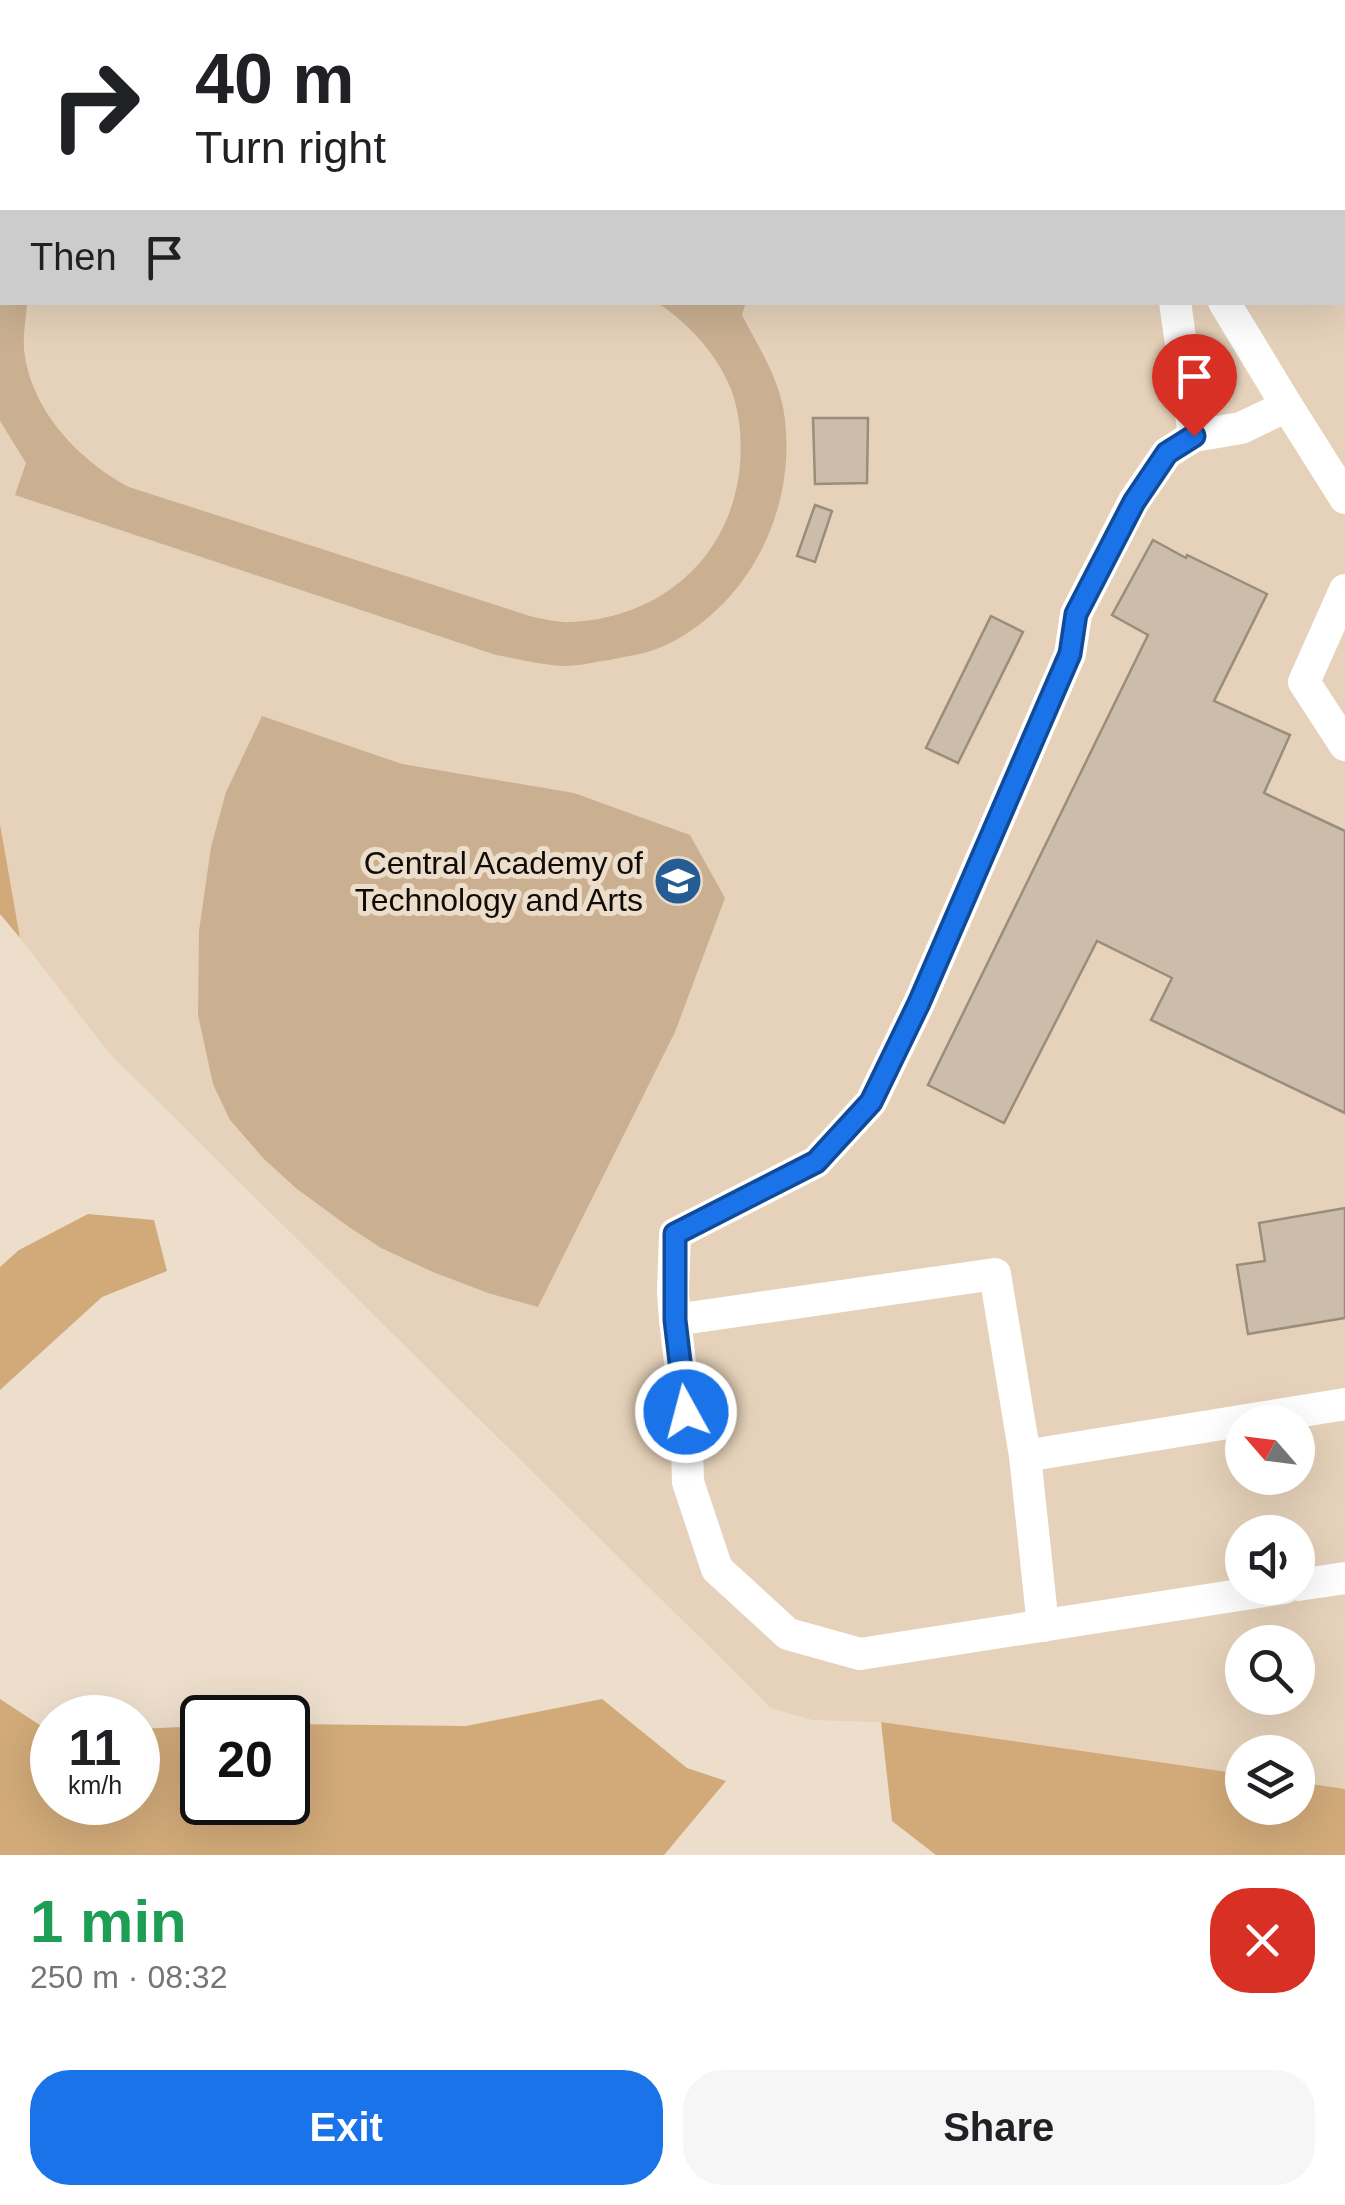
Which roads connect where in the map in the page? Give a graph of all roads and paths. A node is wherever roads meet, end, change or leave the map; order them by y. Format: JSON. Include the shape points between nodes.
{"nodes":[{"id":1,"x":1174,"y":305,"type":"edge"},
{"id":2,"x":1226,"y":305,"type":"edge"},
{"id":3,"x":1287,"y":406,"type":"junction"},
{"id":4,"x":1194,"y":436,"type":"junction"},
{"id":5,"x":1345,"y":498,"type":"edge"},
{"id":6,"x":1345,"y":590,"type":"edge"},
{"id":7,"x":1345,"y":745,"type":"edge"},
{"id":8,"x":675,"y":1320,"type":"junction"},
{"id":9,"x":1345,"y":1404,"type":"edge"},
{"id":10,"x":1025,"y":1456,"type":"junction"},
{"id":11,"x":1345,"y":1578,"type":"edge"},
{"id":12,"x":1315,"y":1583,"type":"edge"},
{"id":13,"x":1225,"y":1597,"type":"edge"},
{"id":14,"x":1043,"y":1626,"type":"junction"}],
"edges":[{"from":1,"to":4,"type":"lane"},
{"from":2,"to":3,"type":"lane"},
{"from":3,"to":4,"type":"lane","via":[[1240,428]]},
{"from":3,"to":5,"type":"lane"},
{"from":4,"to":8,"type":"lane","via":[[1167,453],[1134,502],[1076,614],[1070,654],[871,1102],[816,1162],[675,1234]]},
{"from":6,"to":7,"type":"lane","via":[[1304,682]]},
{"from":8,"to":10,"type":"lane","via":[[996,1274]]},
{"from":8,"to":14,"type":"lane","via":[[688,1482],[716,1569],[788,1634],[860,1654]]},
{"from":9,"to":10,"type":"lane"},
{"from":10,"to":14,"type":"lane"},
{"from":11,"to":12,"type":"lane"},
{"from":13,"to":14,"type":"lane"}]}
